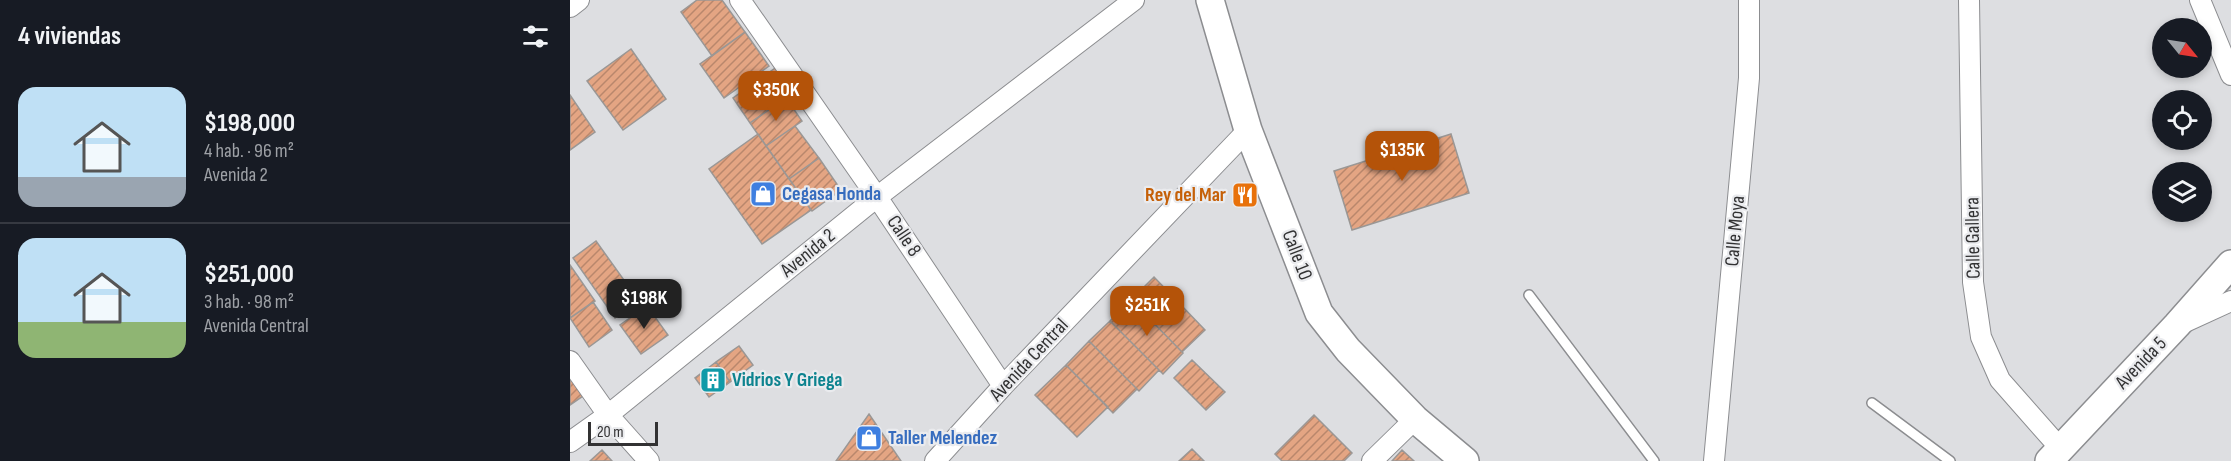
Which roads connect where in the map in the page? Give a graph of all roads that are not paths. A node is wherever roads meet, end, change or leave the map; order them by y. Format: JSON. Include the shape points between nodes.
{"nodes":[{"id":1,"x":579,"y":0,"type":"edge"},
{"id":2,"x":740,"y":0,"type":"edge"},
{"id":3,"x":1134,"y":0,"type":"edge"},
{"id":4,"x":1210,"y":0,"type":"edge"},
{"id":5,"x":1749,"y":0,"type":"edge"},
{"id":6,"x":1969,"y":0,"type":"edge"},
{"id":7,"x":2200,"y":0,"type":"edge"},
{"id":8,"x":570,"y":7,"type":"edge"},
{"id":9,"x":2231,"y":75,"type":"edge"},
{"id":10,"x":1248,"y":130,"type":"junction"},
{"id":11,"x":877,"y":197,"type":"junction"},
{"id":12,"x":2231,"y":264,"type":"edge"},
{"id":13,"x":1529,"y":295,"type":"dead end"},
{"id":14,"x":2231,"y":301,"type":"edge"},
{"id":15,"x":2177,"y":325,"type":"junction"},
{"id":16,"x":570,"y":361,"type":"edge"},
{"id":17,"x":1003,"y":386,"type":"junction"},
{"id":18,"x":1872,"y":403,"type":"dead end"},
{"id":19,"x":608,"y":415,"type":"junction"},
{"id":20,"x":1415,"y":419,"type":"junction"},
{"id":21,"x":570,"y":442,"type":"edge"},
{"id":22,"x":2054,"y":454,"type":"edge"},
{"id":23,"x":649,"y":461,"type":"edge"},
{"id":24,"x":935,"y":461,"type":"edge"},
{"id":25,"x":1372,"y":461,"type":"edge"},
{"id":26,"x":1465,"y":461,"type":"edge"},
{"id":27,"x":1654,"y":461,"type":"edge"},
{"id":28,"x":1714,"y":461,"type":"edge"},
{"id":29,"x":1950,"y":461,"type":"edge"}],
"edges":[{"from":1,"to":8,"type":"street"},
{"from":2,"to":11,"type":"street","name":"Calle 8"},
{"from":3,"to":11,"type":"street","name":"Avenida 2"},
{"from":4,"to":10,"type":"street","name":"Calle 10"},
{"from":5,"to":28,"type":"street","name":"Calle Moya","via":[[1749,78]]},
{"from":6,"to":22,"type":"street","name":"Calle Gallera","via":[[1973,282],[1982,337],[2000,380]]},
{"from":7,"to":9,"type":"street"},
{"from":10,"to":17,"type":"street","name":"Avenida Central"},
{"from":10,"to":20,"type":"street","name":"Calle 10","via":[[1319,313],[1348,350]]},
{"from":11,"to":17,"type":"street","name":"Calle 8"},
{"from":11,"to":19,"type":"street","name":"Avenida 2"},
{"from":12,"to":15,"type":"street","name":"Avenida 5"},
{"from":13,"to":27,"type":"lane"},
{"from":14,"to":15,"type":"street"},
{"from":15,"to":22,"type":"street","name":"Avenida 5"},
{"from":16,"to":19,"type":"street"},
{"from":17,"to":24,"type":"street","name":"Avenida Central"},
{"from":18,"to":29,"type":"lane"},
{"from":19,"to":21,"type":"street","name":"Avenida 2"},
{"from":19,"to":23,"type":"street"},
{"from":20,"to":25,"type":"street"},
{"from":20,"to":26,"type":"street","name":"Calle 10"}]}
